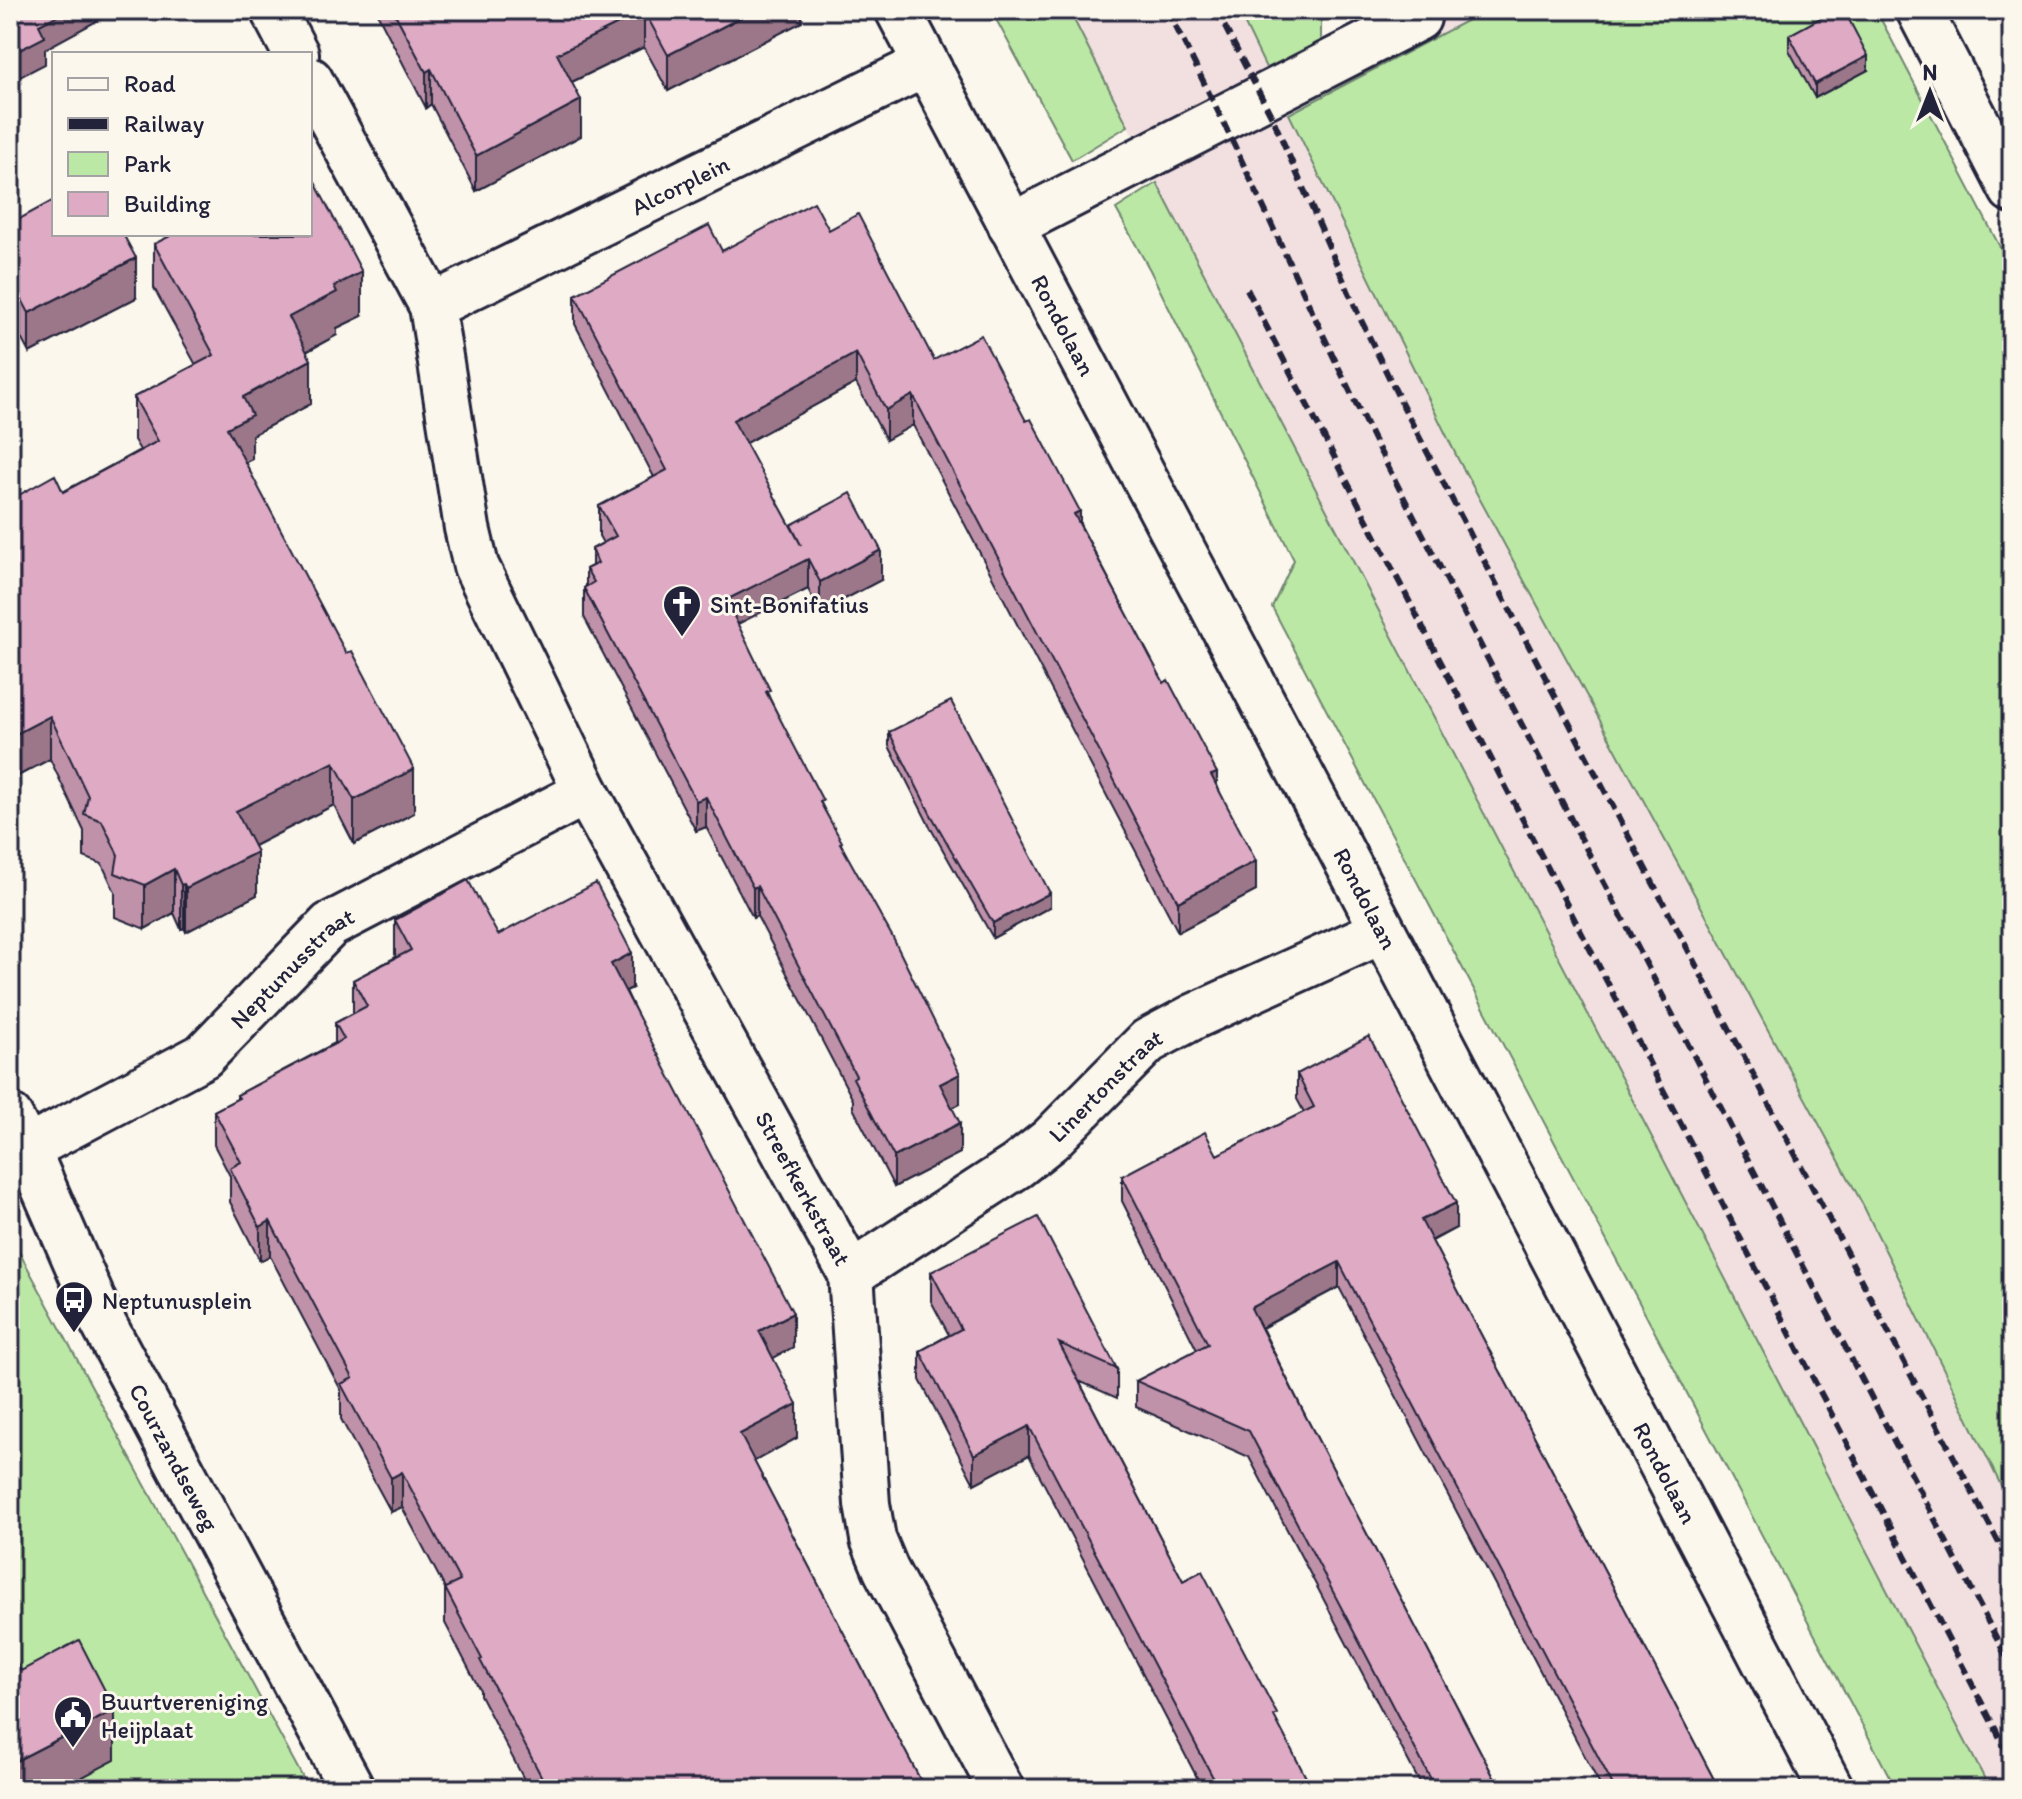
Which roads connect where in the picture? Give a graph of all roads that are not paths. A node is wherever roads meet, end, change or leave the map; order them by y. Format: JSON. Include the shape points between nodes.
{"nodes":[{"id":1,"x":273,"y":10,"type":"edge"},
{"id":2,"x":898,"y":10,"type":"edge"},
{"id":3,"x":1919,"y":10,"type":"edge"},
{"id":4,"x":1418,"y":18,"type":"dead end"},
{"id":5,"x":295,"y":52,"type":"edge"},
{"id":6,"x":926,"y":64,"type":"junction"},
{"id":7,"x":312,"y":84,"type":"edge"},
{"id":8,"x":2012,"y":190,"type":"edge"},
{"id":9,"x":1011,"y":226,"type":"junction"},
{"id":10,"x":432,"y":306,"type":"junction"},
{"id":11,"x":586,"y":792,"type":"junction"},
{"id":12,"x":1382,"y":931,"type":"junction"},
{"id":13,"x":16,"y":1141,"type":"edge"},
{"id":14,"x":851,"y":1274,"type":"junction"},
{"id":15,"x":352,"y":1789,"type":"edge"},
{"id":16,"x":1001,"y":1789,"type":"edge"},
{"id":17,"x":1831,"y":1789,"type":"edge"}],
"edges":[{"from":1,"to":5,"type":"street"},
{"from":2,"to":6,"type":"street","name":"Rondolaan"},
{"from":3,"to":8,"type":"street"},
{"from":4,"to":9,"type":"street"},
{"from":6,"to":9,"type":"street","name":"Rondolaan"},
{"from":6,"to":10,"type":"street","name":"Alcorplein"},
{"from":7,"to":10,"type":"street"},
{"from":9,"to":12,"type":"street","name":"Rondolaan"},
{"from":10,"to":11,"type":"street","via":[[476,566]]},
{"from":11,"to":13,"type":"street","name":"Neptunusstraat","via":[[330,925],[203,1056]]},
{"from":11,"to":14,"type":"street","name":"Streefkerkstraat"},
{"from":12,"to":14,"type":"street","name":"Linertonstraat","via":[[1148,1041],[1017,1166]]},
{"from":12,"to":17,"type":"street","name":"Rondolaan"},
{"from":13,"to":15,"type":"street","name":"Courzandseweg","via":[[101,1319]]},
{"from":14,"to":16,"type":"street","name":"Streefkerkstraat","via":[[873,1539]]}]}
